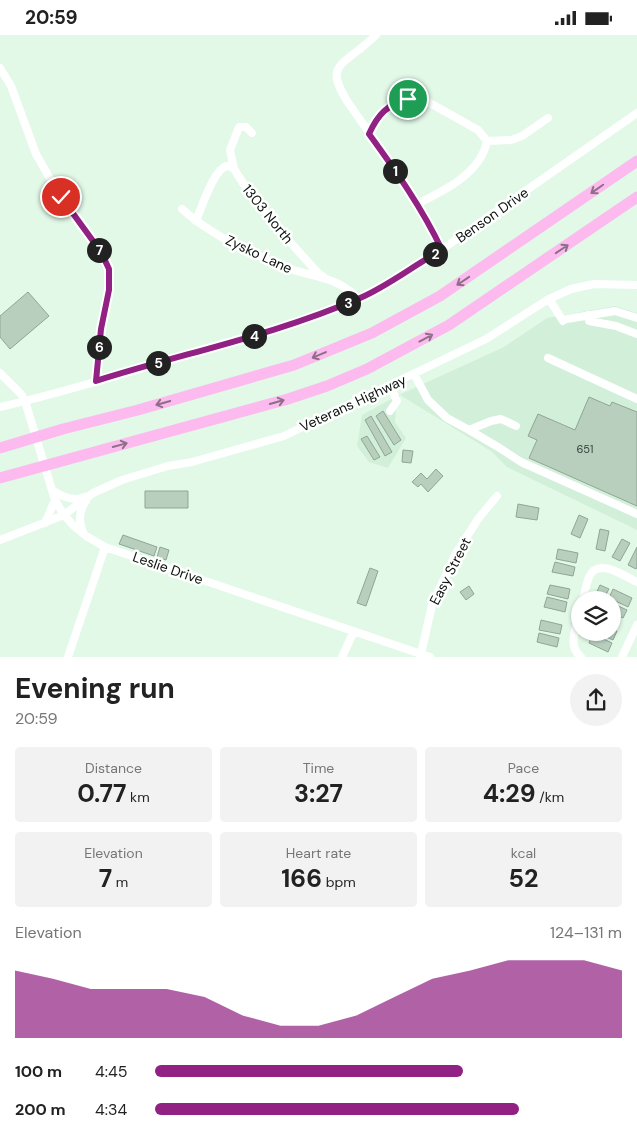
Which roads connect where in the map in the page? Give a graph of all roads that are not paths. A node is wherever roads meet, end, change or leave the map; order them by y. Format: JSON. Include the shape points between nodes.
{"nodes":[{"id":1,"x":376,"y":35,"type":"edge"},
{"id":2,"x":0,"y":68,"type":"edge"},
{"id":3,"x":637,"y":113,"type":"edge"},
{"id":4,"x":548,"y":118,"type":"dead end"},
{"id":5,"x":252,"y":133,"type":"dead end"},
{"id":6,"x":369,"y":134,"type":"junction"},
{"id":7,"x":487,"y":141,"type":"junction"},
{"id":8,"x":637,"y":161,"type":"edge"},
{"id":9,"x":234,"y":169,"type":"junction"},
{"id":10,"x":637,"y":197,"type":"edge"},
{"id":11,"x":417,"y":204,"type":"junction"},
{"id":12,"x":182,"y":209,"type":"dead end"},
{"id":13,"x":196,"y":221,"type":"junction"},
{"id":14,"x":442,"y":250,"type":"junction"},
{"id":15,"x":325,"y":279,"type":"junction"},
{"id":16,"x":637,"y":285,"type":"edge"},
{"id":17,"x":358,"y":299,"type":"junction"},
{"id":18,"x":549,"y":299,"type":"junction"},
{"id":19,"x":588,"y":315,"type":"junction"},
{"id":20,"x":637,"y":318,"type":"edge"},
{"id":21,"x":637,"y":334,"type":"edge"},
{"id":22,"x":548,"y":358,"type":"dead end"},
{"id":23,"x":0,"y":373,"type":"edge"},
{"id":24,"x":414,"y":374,"type":"junction"},
{"id":25,"x":96,"y":381,"type":"junction"},
{"id":26,"x":390,"y":385,"type":"junction"},
{"id":27,"x":637,"y":399,"type":"edge"},
{"id":28,"x":25,"y":401,"type":"junction"},
{"id":29,"x":0,"y":407,"type":"edge"},
{"id":30,"x":390,"y":411,"type":"dead end"},
{"id":31,"x":481,"y":416,"type":"dead end"},
{"id":32,"x":490,"y":421,"type":"junction"},
{"id":33,"x":516,"y":426,"type":"dead end"},
{"id":34,"x":469,"y":430,"type":"junction"},
{"id":35,"x":0,"y":448,"type":"edge"},
{"id":36,"x":0,"y":478,"type":"edge"},
{"id":37,"x":52,"y":489,"type":"junction"},
{"id":38,"x":90,"y":496,"type":"junction"},
{"id":39,"x":497,"y":496,"type":"dead end"},
{"id":40,"x":55,"y":500,"type":"junction"},
{"id":41,"x":637,"y":514,"type":"edge"},
{"id":42,"x":64,"y":515,"type":"junction"},
{"id":43,"x":45,"y":523,"type":"junction"},
{"id":44,"x":86,"y":536,"type":"junction"},
{"id":45,"x":0,"y":540,"type":"edge"},
{"id":46,"x":105,"y":547,"type":"junction"},
{"id":47,"x":637,"y":582,"type":"edge"},
{"id":48,"x":585,"y":591,"type":"edge"},
{"id":49,"x":637,"y":625,"type":"edge"},
{"id":50,"x":354,"y":631,"type":"junction"},
{"id":51,"x":573,"y":641,"type":"edge"},
{"id":52,"x":420,"y":654,"type":"junction"},
{"id":53,"x":68,"y":657,"type":"edge"},
{"id":54,"x":342,"y":657,"type":"edge"},
{"id":55,"x":430,"y":657,"type":"edge"},
{"id":56,"x":581,"y":657,"type":"edge"},
{"id":57,"x":622,"y":657,"type":"edge"}],
"edges":[{"from":1,"to":6,"type":"street","via":[[345,60],[337,75],[340,90]]},
{"from":2,"to":25,"type":"street","via":[[11,86],[36,154],[109,269]]},
{"from":3,"to":14,"type":"street","name":"Benson Drive"},
{"from":4,"to":7,"type":"street","via":[[512,140]]},
{"from":5,"to":9,"type":"street","via":[[246,127],[239,127],[230,150]]},
{"from":6,"to":7,"type":"street","via":[[387,108],[415,98],[478,130]]},
{"from":6,"to":11,"type":"street"},
{"from":7,"to":11,"type":"street","via":[[482,157],[465,175],[451,187]]},
{"from":8,"to":35,"type":"highway","one_way":true,"via":[[440,296],[372,333],[294,365]]},
{"from":9,"to":13,"type":"street","via":[[230,166],[220,171],[210,186]]},
{"from":9,"to":15,"type":"street","name":"1303 North","via":[[272,222]]},
{"from":36,"to":10,"type":"highway","one_way":true,"via":[[288,399],[367,369],[449,325]]},
{"from":11,"to":14,"type":"street"},
{"from":12,"to":13,"type":"street","name":"Zysko Lane"},
{"from":13,"to":15,"type":"street","name":"Zysko Lane","via":[[256,255]]},
{"from":14,"to":17,"type":"street","name":"Benson Drive"},
{"from":15,"to":17,"type":"street","via":[[340,284]]},
{"from":16,"to":18,"type":"street","name":"Veterans Highway","via":[[594,284],[571,289]]},
{"from":17,"to":25,"type":"street","name":"Benson Drive","via":[[304,320]]},
{"from":18,"to":19,"type":"street","via":[[565,320]]},
{"from":18,"to":24,"type":"street","name":"Veterans Highway","via":[[486,339]]},
{"from":19,"to":20,"type":"street","via":[[615,311]]},
{"from":19,"to":21,"type":"street","via":[[589,321]]},
{"from":22,"to":27,"type":"street"},
{"from":23,"to":28,"type":"street","name":"Leslie Drive"},
{"from":24,"to":26,"type":"street","name":"Veterans Highway"},
{"from":24,"to":34,"type":"street","via":[[428,401],[448,419]]},
{"from":25,"to":28,"type":"street","name":"Benson Drive"},
{"from":26,"to":30,"type":"street","via":[[397,401]]},
{"from":26,"to":38,"type":"street","name":"Veterans Highway","via":[[284,435],[145,472],[111,484]]},
{"from":28,"to":29,"type":"street","name":"Benson Drive"},
{"from":28,"to":37,"type":"street","name":"Leslie Drive"},
{"from":31,"to":32,"type":"street"},
{"from":32,"to":33,"type":"street","via":[[501,419]]},
{"from":32,"to":34,"type":"street"},
{"from":34,"to":41,"type":"street","via":[[521,462]]},
{"from":37,"to":38,"type":"street","via":[[71,499]]},
{"from":37,"to":40,"type":"street","name":"Leslie Drive"},
{"from":38,"to":42,"type":"street","name":"Veterans Highway"},
{"from":38,"to":44,"type":"street","via":[[80,511],[80,523]]},
{"from":39,"to":52,"type":"street","name":"Easy Street","via":[[455,555],[432,605]]},
{"from":40,"to":42,"type":"street","name":"Leslie Drive"},
{"from":40,"to":43,"type":"street"},
{"from":42,"to":43,"type":"street","name":"Veterans Highway"},
{"from":42,"to":44,"type":"street","name":"Leslie Drive"},
{"from":43,"to":45,"type":"street","name":"Veterans Highway"},
{"from":44,"to":46,"type":"street","name":"Leslie Drive"},
{"from":46,"to":50,"type":"street","name":"Leslie Drive"},
{"from":46,"to":53,"type":"street"},
{"from":47,"to":48,"type":"street","via":[[600,567],[589,577]]},
{"from":49,"to":57,"type":"street"},
{"from":50,"to":52,"type":"street","name":"Leslie Drive"},
{"from":50,"to":54,"type":"street"},
{"from":51,"to":56,"type":"street","via":[[574,649]]},
{"from":52,"to":55,"type":"street","name":"Leslie Drive"}]}
